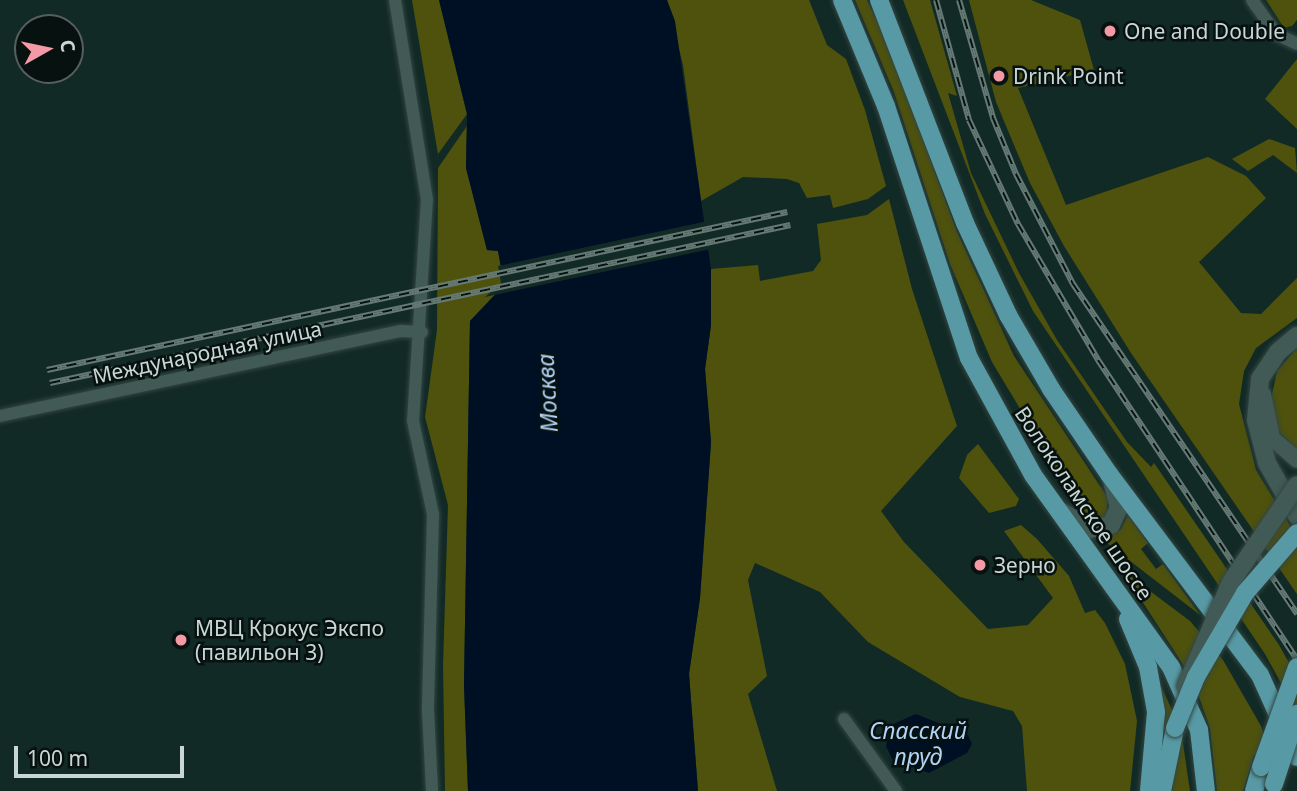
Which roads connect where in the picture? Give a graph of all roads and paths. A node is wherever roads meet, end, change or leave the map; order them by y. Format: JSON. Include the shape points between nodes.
{"nodes":[{"id":1,"x":395,"y":0,"type":"edge"},
{"id":2,"x":842,"y":0,"type":"edge"},
{"id":3,"x":879,"y":0,"type":"edge"},
{"id":4,"x":1252,"y":0,"type":"edge"},
{"id":5,"x":1297,"y":44,"type":"edge"},
{"id":6,"x":422,"y":332,"type":"junction"},
{"id":7,"x":1297,"y":337,"type":"edge"},
{"id":8,"x":1268,"y":365,"type":"junction"},
{"id":9,"x":0,"y":416,"type":"edge"},
{"id":10,"x":1297,"y":460,"type":"edge"},
{"id":11,"x":1109,"y":474,"type":"junction"},
{"id":12,"x":1297,"y":485,"type":"edge"},
{"id":13,"x":1050,"y":501,"type":"junction"},
{"id":14,"x":1297,"y":516,"type":"edge"},
{"id":15,"x":1297,"y":533,"type":"edge"},
{"id":16,"x":1116,"y":593,"type":"junction"},
{"id":17,"x":1297,"y":667,"type":"edge"},
{"id":18,"x":1297,"y":714,"type":"edge"},
{"id":19,"x":844,"y":719,"type":"dead end"},
{"id":20,"x":1175,"y":728,"type":"junction"},
{"id":21,"x":1297,"y":757,"type":"edge"},
{"id":22,"x":1273,"y":788,"type":"edge"},
{"id":23,"x":432,"y":791,"type":"edge"},
{"id":24,"x":896,"y":791,"type":"edge"},
{"id":25,"x":1149,"y":791,"type":"edge"},
{"id":26,"x":1162,"y":791,"type":"edge"},
{"id":27,"x":1206,"y":791,"type":"edge"},
{"id":28,"x":1254,"y":791,"type":"edge"}],
"edges":[{"from":1,"to":6,"type":"street","via":[[427,199]]},
{"from":2,"to":13,"type":"main road","name":"Волоколамское шоссе","via":[[886,106],[969,358],[1011,442]]},
{"from":3,"to":11,"type":"main road","name":"Волоколамское шоссе","via":[[990,278],[1051,389]]},
{"from":4,"to":5,"type":"street","via":[[1276,34]]},
{"from":6,"to":9,"type":"street","name":"Международная улица","via":[[401,331]]},
{"from":6,"to":23,"type":"street","via":[[413,421],[433,527],[428,687]]},
{"from":7,"to":8,"type":"main road"},
{"from":8,"to":10,"type":"street","via":[[1263,399],[1266,421],[1282,451]]},
{"from":8,"to":14,"type":"main road","via":[[1256,397],[1256,420],[1267,463]]},
{"from":11,"to":13,"type":"main road","via":[[1119,513],[1105,529],[1075,523]]},
{"from":11,"to":21,"type":"main road","name":"Волоколамское шоссе","via":[[1260,676]]},
{"from":12,"to":20,"type":"main road","bridge":true,"via":[[1231,582],[1189,674]]},
{"from":13,"to":16,"type":"main road","name":"Волоколамское шоссе"},
{"from":15,"to":20,"type":"main road","bridge":true,"via":[[1245,593],[1196,677]]},
{"from":16,"to":25,"type":"main road","via":[[1153,688],[1156,731]]},
{"from":16,"to":27,"type":"main road","name":"Волоколамское шоссе","via":[[1171,667],[1188,698],[1199,730]]},
{"from":17,"to":28,"type":"main road","bridge":true},
{"from":18,"to":22,"type":"main road","bridge":true},
{"from":19,"to":24,"type":"street"},
{"from":20,"to":26,"type":"main road"}]}
